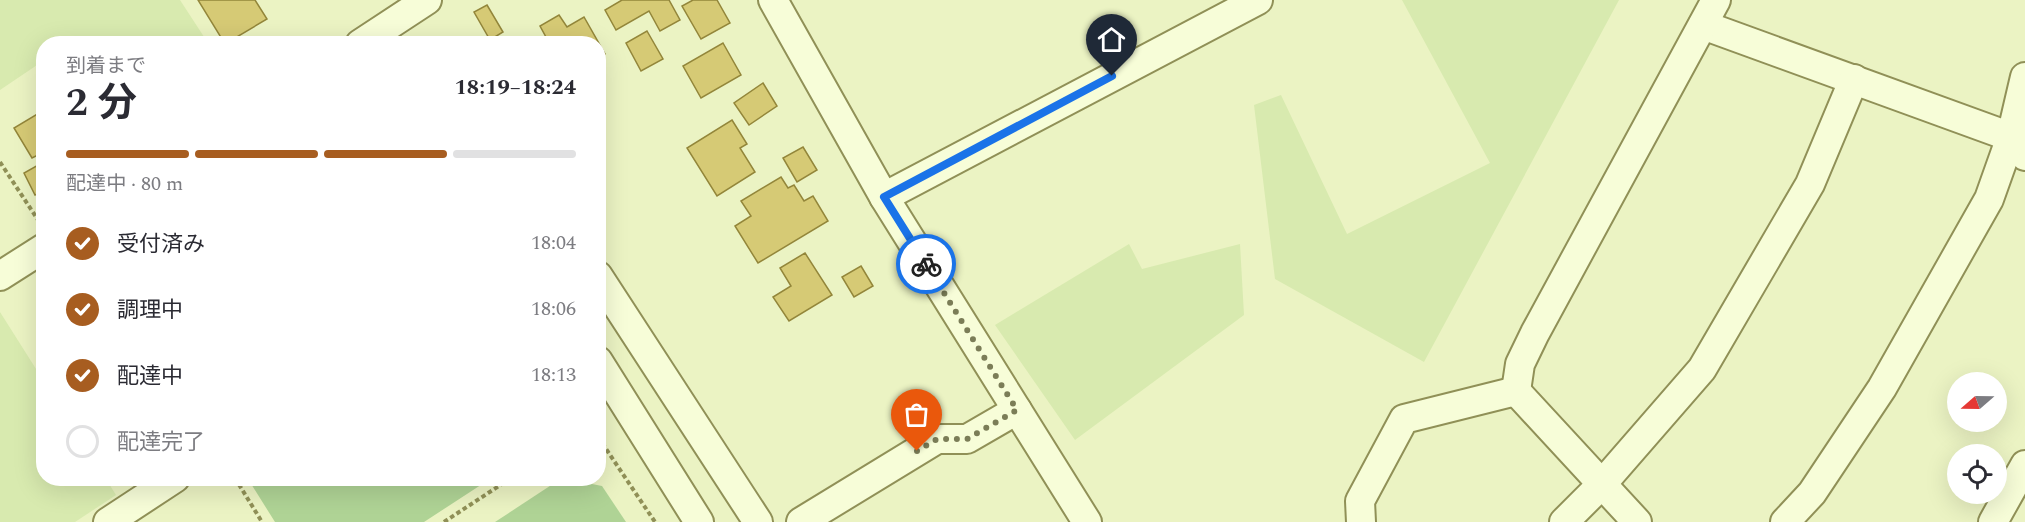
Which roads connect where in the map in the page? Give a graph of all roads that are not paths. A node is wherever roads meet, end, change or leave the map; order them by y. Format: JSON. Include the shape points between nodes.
{"nodes":[{"id":1,"x":427,"y":0,"type":"edge"},
{"id":2,"x":773,"y":0,"type":"edge"},
{"id":3,"x":1258,"y":0,"type":"edge"},
{"id":4,"x":1716,"y":0,"type":"edge"},
{"id":5,"x":1703,"y":25,"type":"junction"},
{"id":6,"x":372,"y":36,"type":"edge"},
{"id":7,"x":2025,"y":77,"type":"edge"},
{"id":8,"x":1854,"y":79,"type":"junction"},
{"id":9,"x":2018,"y":147,"type":"edge"},
{"id":10,"x":884,"y":197,"type":"junction"},
{"id":11,"x":36,"y":253,"type":"edge"},
{"id":12,"x":0,"y":276,"type":"edge"},
{"id":13,"x":606,"y":288,"type":"edge"},
{"id":14,"x":606,"y":374,"type":"edge"},
{"id":15,"x":1516,"y":391,"type":"junction"},
{"id":16,"x":1017,"y":410,"type":"junction"},
{"id":17,"x":2025,"y":465,"type":"edge"},
{"id":18,"x":1602,"y":484,"type":"junction"},
{"id":19,"x":163,"y":486,"type":"edge"},
{"id":20,"x":108,"y":522,"type":"edge"},
{"id":21,"x":699,"y":522,"type":"edge"},
{"id":22,"x":758,"y":522,"type":"edge"},
{"id":23,"x":801,"y":522,"type":"edge"},
{"id":24,"x":1087,"y":522,"type":"edge"},
{"id":25,"x":1361,"y":522,"type":"edge"},
{"id":26,"x":1564,"y":522,"type":"edge"},
{"id":27,"x":1637,"y":522,"type":"edge"},
{"id":28,"x":1785,"y":522,"type":"edge"},
{"id":29,"x":1993,"y":522,"type":"edge"}],
"edges":[{"from":1,"to":6,"type":"street"},
{"from":2,"to":10,"type":"street"},
{"from":3,"to":10,"type":"street"},
{"from":4,"to":5,"type":"street"},
{"from":5,"to":8,"type":"street"},
{"from":5,"to":15,"type":"street","via":[[1535,333],[1520,364]]},
{"from":7,"to":9,"type":"street"},
{"from":8,"to":9,"type":"street"},
{"from":8,"to":18,"type":"street","via":[[1810,184],[1702,369]]},
{"from":9,"to":28,"type":"street","via":[[1882,388],[1812,493]]},
{"from":10,"to":16,"type":"street"},
{"from":11,"to":12,"type":"street"},
{"from":13,"to":22,"type":"street"},
{"from":14,"to":21,"type":"street"},
{"from":15,"to":18,"type":"street"},
{"from":15,"to":25,"type":"street","via":[[1404,419],[1360,501]]},
{"from":16,"to":23,"type":"street","via":[[967,439],[937,439]]},
{"from":16,"to":24,"type":"street"},
{"from":17,"to":29,"type":"street"},
{"from":18,"to":26,"type":"street"},
{"from":18,"to":27,"type":"street"},
{"from":19,"to":20,"type":"street"}]}
